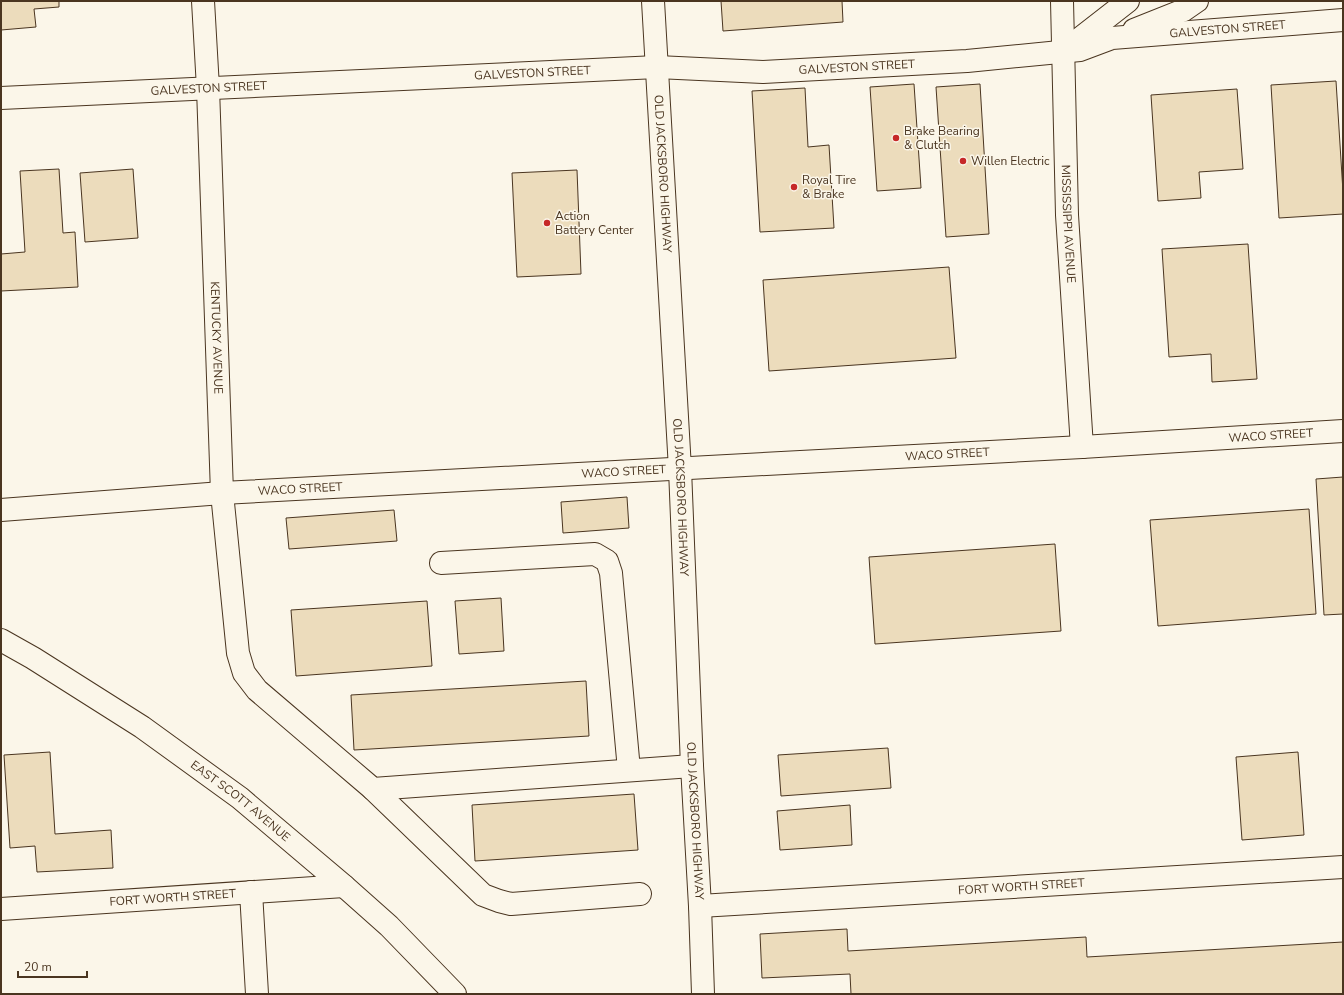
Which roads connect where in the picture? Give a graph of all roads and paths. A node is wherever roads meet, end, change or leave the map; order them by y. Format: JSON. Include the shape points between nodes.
{"nodes":[{"id":1,"x":203,"y":1,"type":"edge"},
{"id":2,"x":653,"y":1,"type":"edge"},
{"id":3,"x":1062,"y":1,"type":"edge"},
{"id":4,"x":1128,"y":1,"type":"edge"},
{"id":5,"x":1197,"y":1,"type":"edge"},
{"id":6,"x":1343,"y":20,"type":"edge"},
{"id":7,"x":1112,"y":38,"type":"junction"},
{"id":8,"x":1064,"y":51,"type":"junction"},
{"id":9,"x":657,"y":66,"type":"junction"},
{"id":10,"x":208,"y":88,"type":"junction"},
{"id":11,"x":1,"y":98,"type":"edge"},
{"id":12,"x":1343,"y":431,"type":"edge"},
{"id":13,"x":1082,"y":447,"type":"junction"},
{"id":14,"x":680,"y":469,"type":"junction"},
{"id":15,"x":222,"y":493,"type":"junction"},
{"id":16,"x":1,"y":510,"type":"edge"},
{"id":17,"x":441,"y":563,"type":"dead end"},
{"id":18,"x":1,"y":640,"type":"edge"},
{"id":19,"x":692,"y":766,"type":"junction"},
{"id":20,"x":629,"y":770,"type":"junction"},
{"id":21,"x":372,"y":789,"type":"junction"},
{"id":22,"x":1343,"y":867,"type":"edge"},
{"id":23,"x":344,"y":886,"type":"junction"},
{"id":24,"x":250,"y":892,"type":"junction"},
{"id":25,"x":640,"y":894,"type":"dead end"},
{"id":26,"x":700,"y":906,"type":"junction"},
{"id":27,"x":1,"y":909,"type":"edge"},
{"id":28,"x":702,"y":991,"type":"edge"},
{"id":29,"x":257,"y":994,"type":"edge"},
{"id":30,"x":455,"y":994,"type":"edge"}],
"edges":[{"from":1,"to":10,"type":"street","name":"KENTUCKY AVENUE"},
{"from":2,"to":9,"type":"street","name":"OLD JACKSBORO HIGHWAY"},
{"from":3,"to":8,"type":"street","name":"MISSISSIPPI AVENUE"},
{"from":4,"to":8,"type":"street"},
{"from":5,"to":7,"type":"street","name":"GALVESTON STREET","via":[[1184,10]]},
{"from":6,"to":7,"type":"street","name":"GALVESTON STREET"},
{"from":7,"to":8,"type":"street","name":"GALVESTON STREET","via":[[1080,50]]},
{"from":8,"to":9,"type":"street","name":"GALVESTON STREET","via":[[967,61],[763,72]]},
{"from":8,"to":13,"type":"street","name":"MISSISSIPPI AVENUE","via":[[1067,215]]},
{"from":9,"to":10,"type":"street","name":"GALVESTON STREET"},
{"from":9,"to":14,"type":"street","name":"OLD JACKSBORO HIGHWAY"},
{"from":10,"to":11,"type":"street","name":"GALVESTON STREET"},
{"from":10,"to":15,"type":"street","name":"KENTUCKY AVENUE"},
{"from":12,"to":13,"type":"street","name":"WACO STREET"},
{"from":13,"to":14,"type":"street","name":"WACO STREET"},
{"from":14,"to":15,"type":"street","name":"WACO STREET"},
{"from":14,"to":19,"type":"street","name":"OLD JACKSBORO HIGHWAY"},
{"from":15,"to":16,"type":"street","name":"WACO STREET"},
{"from":15,"to":21,"type":"street","name":"KENTUCKY AVENUE","via":[[238,653],[244,673],[257,690]]},
{"from":17,"to":20,"type":"street","via":[[595,554],[607,561],[611,573]]},
{"from":18,"to":23,"type":"street","name":"EAST SCOTT AVENUE","via":[[142,727],[240,798]]},
{"from":19,"to":20,"type":"street"},
{"from":19,"to":26,"type":"street","name":"OLD JACKSBORO HIGHWAY"},
{"from":20,"to":21,"type":"street"},
{"from":21,"to":25,"type":"street","via":[[483,895],[511,904]]},
{"from":22,"to":26,"type":"street","name":"FORT WORTH STREET"},
{"from":23,"to":24,"type":"street","name":"FORT WORTH STREET"},
{"from":23,"to":30,"type":"street","name":"EAST SCOTT AVENUE","via":[[389,926]]},
{"from":24,"to":27,"type":"street","name":"FORT WORTH STREET"},
{"from":24,"to":29,"type":"street"},
{"from":26,"to":28,"type":"street","name":"OLD JACKSBORO HIGHWAY"}]}
